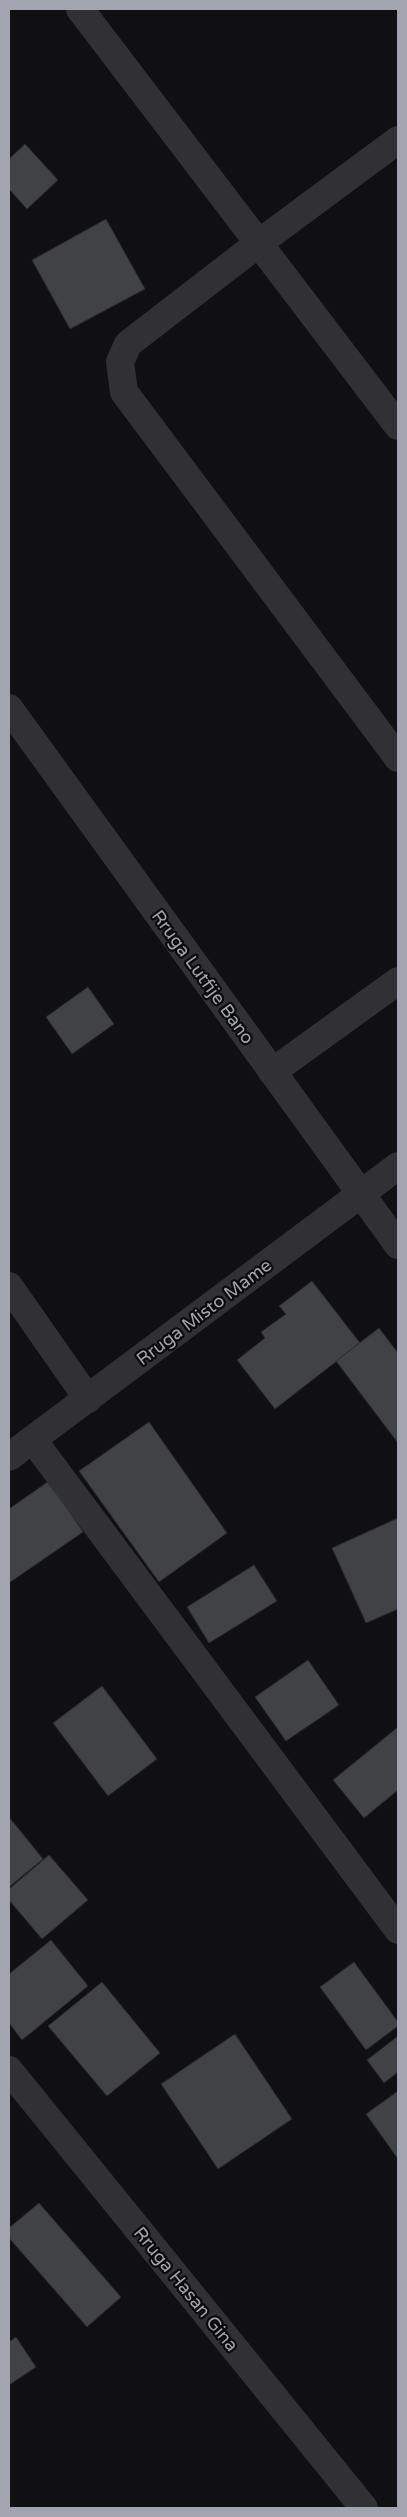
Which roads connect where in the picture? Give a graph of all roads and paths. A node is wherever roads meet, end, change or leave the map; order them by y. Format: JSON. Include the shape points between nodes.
{"nodes":[{"id":1,"x":80,"y":9,"type":"edge"},
{"id":2,"x":395,"y":148,"type":"edge"},
{"id":3,"x":258,"y":243,"type":"junction"},
{"id":4,"x":398,"y":426,"type":"edge"},
{"id":5,"x":9,"y":708,"type":"edge"},
{"id":6,"x":398,"y":758,"type":"edge"},
{"id":7,"x":398,"y":981,"type":"edge"},
{"id":8,"x":272,"y":1072,"type":"junction"},
{"id":9,"x":398,"y":1166,"type":"edge"},
{"id":10,"x":360,"y":1195,"type":"junction"},
{"id":11,"x":398,"y":1246,"type":"edge"},
{"id":12,"x":9,"y":1286,"type":"edge"},
{"id":13,"x":88,"y":1399,"type":"junction"},
{"id":14,"x":33,"y":1440,"type":"junction"},
{"id":15,"x":9,"y":1457,"type":"edge"},
{"id":16,"x":398,"y":1930,"type":"edge"},
{"id":17,"x":9,"y":2070,"type":"edge"},
{"id":18,"x":364,"y":2508,"type":"edge"}],
"edges":[{"from":1,"to":3,"type":"street"},
{"from":2,"to":3,"type":"street"},
{"from":3,"to":4,"type":"street"},
{"from":3,"to":6,"type":"street","via":[[128,344],[120,362],[124,392]]},
{"from":5,"to":8,"type":"street","name":"Rruga Lutfije Bano"},
{"from":7,"to":8,"type":"street"},
{"from":8,"to":10,"type":"street","name":"Rruga Lutfije Bano"},
{"from":9,"to":10,"type":"street","name":"Rruga Misto Mame"},
{"from":10,"to":11,"type":"street","name":"Rruga Lutfije Bano"},
{"from":10,"to":13,"type":"street","name":"Rruga Misto Mame"},
{"from":12,"to":13,"type":"street"},
{"from":13,"to":14,"type":"street","name":"Rruga Misto Mame"},
{"from":14,"to":15,"type":"street","name":"Rruga Misto Mame"},
{"from":14,"to":16,"type":"street"},
{"from":17,"to":18,"type":"street","name":"Rruga Hasan Gina"}]}
